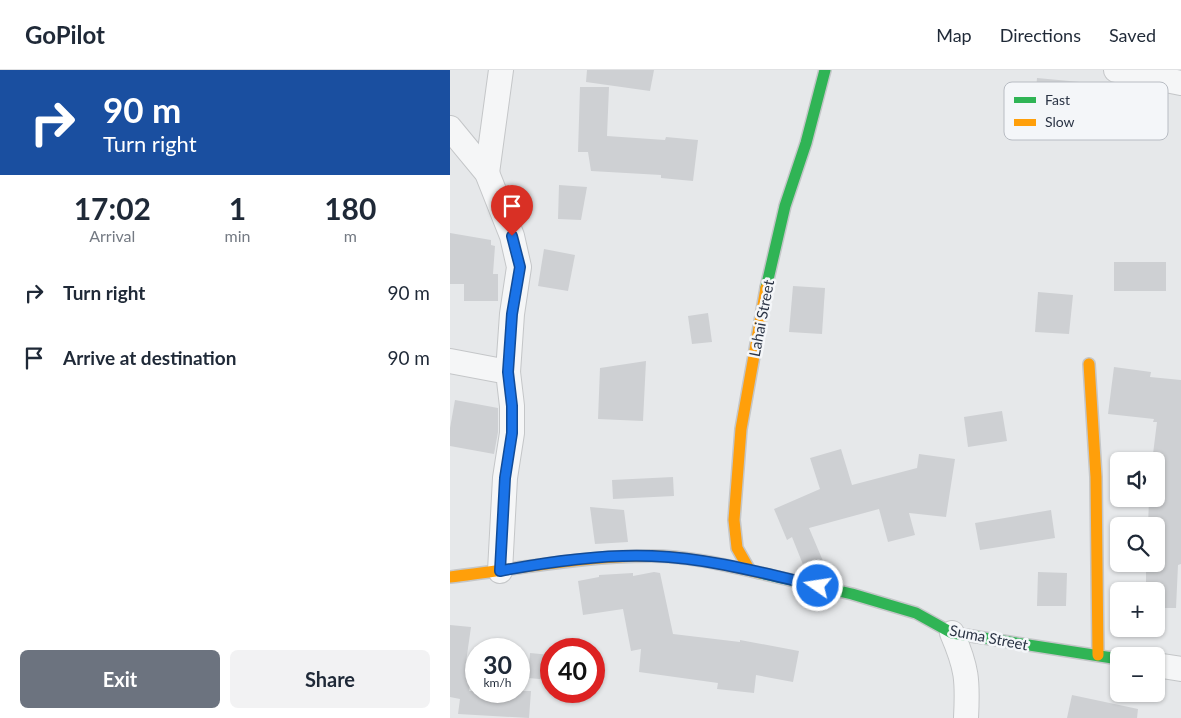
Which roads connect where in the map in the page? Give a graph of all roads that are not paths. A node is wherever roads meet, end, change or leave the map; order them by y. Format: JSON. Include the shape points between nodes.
{"nodes":[{"id":1,"x":501,"y":70,"type":"edge"},
{"id":2,"x":825,"y":70,"type":"edge"},
{"id":3,"x":1116,"y":70,"type":"edge"},
{"id":4,"x":1181,"y":83,"type":"edge"},
{"id":5,"x":450,"y":128,"type":"edge"},
{"id":6,"x":487,"y":173,"type":"junction"},
{"id":7,"x":450,"y":361,"type":"edge"},
{"id":8,"x":1089,"y":364,"type":"dead end"},
{"id":9,"x":508,"y":372,"type":"junction"},
{"id":10,"x":749,"y":569,"type":"junction"},
{"id":11,"x":500,"y":571,"type":"junction"},
{"id":12,"x":450,"y":577,"type":"edge"},
{"id":13,"x":952,"y":633,"type":"junction"},
{"id":14,"x":1098,"y":656,"type":"junction"},
{"id":15,"x":1110,"y":658,"type":"edge"},
{"id":16,"x":1165,"y":666,"type":"edge"},
{"id":17,"x":1181,"y":669,"type":"edge"},
{"id":18,"x":966,"y":718,"type":"edge"}],
"edges":[{"from":1,"to":6,"type":"street"},
{"from":2,"to":10,"type":"street","name":"Lahai Street","via":[[785,206],[741,428],[734,520],[737,548]]},
{"from":3,"to":4,"type":"street"},
{"from":5,"to":6,"type":"street"},
{"from":6,"to":9,"type":"street","via":[[512,236],[520,267],[512,314]]},
{"from":7,"to":9,"type":"street"},
{"from":8,"to":14,"type":"street","via":[[1096,477]]},
{"from":9,"to":11,"type":"street","via":[[512,433],[505,478]]},
{"from":10,"to":11,"type":"street","name":"Suma Street","via":[[652,556],[548,562]]},
{"from":10,"to":13,"type":"street","name":"Suma Street","via":[[916,613]]},
{"from":11,"to":12,"type":"street","name":"Suma Street"},
{"from":13,"to":14,"type":"street","name":"Suma Street"},
{"from":13,"to":18,"type":"street","via":[[965,664]]},
{"from":14,"to":15,"type":"street","name":"Suma Street"},
{"from":16,"to":17,"type":"street"}]}
